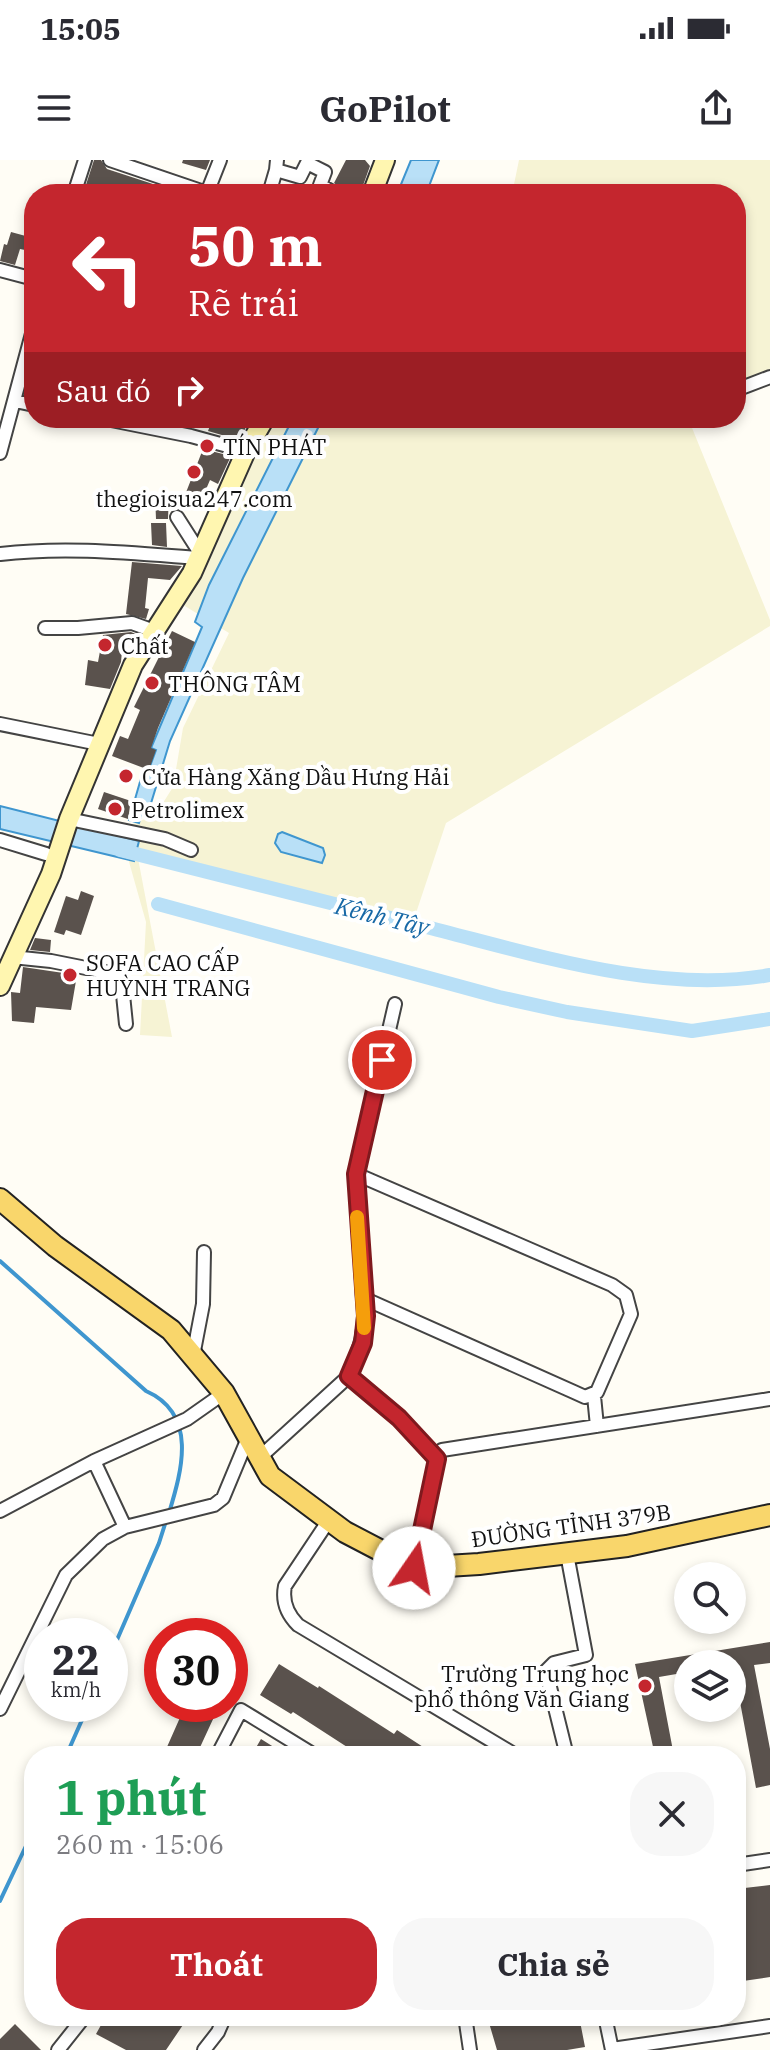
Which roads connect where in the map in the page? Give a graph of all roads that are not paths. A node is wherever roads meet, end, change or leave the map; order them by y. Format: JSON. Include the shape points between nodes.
{"nodes":[{"id":1,"x":85,"y":160,"type":"edge"},
{"id":2,"x":110,"y":160,"type":"edge"},
{"id":3,"x":220,"y":160,"type":"edge"},
{"id":4,"x":385,"y":160,"type":"edge"},
{"id":5,"x":277,"y":165,"type":"edge"},
{"id":6,"x":77,"y":184,"type":"edge"},
{"id":7,"x":179,"y":184,"type":"edge"},
{"id":8,"x":212,"y":184,"type":"edge"},
{"id":9,"x":320,"y":184,"type":"edge"},
{"id":10,"x":376,"y":184,"type":"edge"},
{"id":11,"x":0,"y":270,"type":"edge"},
{"id":12,"x":24,"y":276,"type":"edge"},
{"id":13,"x":24,"y":361,"type":"edge"},
{"id":14,"x":770,"y":377,"type":"edge"},
{"id":15,"x":746,"y":386,"type":"edge"},
{"id":16,"x":9,"y":408,"type":"edge"},
{"id":17,"x":151,"y":428,"type":"edge"},
{"id":18,"x":259,"y":428,"type":"edge"},
{"id":19,"x":246,"y":451,"type":"junction"},
{"id":20,"x":0,"y":453,"type":"edge"},
{"id":21,"x":177,"y":517,"type":"dead end"},
{"id":22,"x":0,"y":554,"type":"edge"},
{"id":23,"x":199,"y":555,"type":"junction"},
{"id":24,"x":45,"y":628,"type":"dead end"},
{"id":25,"x":154,"y":631,"type":"junction"},
{"id":26,"x":0,"y":724,"type":"edge"},
{"id":27,"x":99,"y":744,"type":"junction"},
{"id":28,"x":70,"y":817,"type":"junction"},
{"id":29,"x":0,"y":840,"type":"edge"},
{"id":30,"x":191,"y":850,"type":"dead end"},
{"id":31,"x":51,"y":855,"type":"junction"},
{"id":32,"x":12,"y":957,"type":"junction"},
{"id":33,"x":0,"y":986,"type":"edge"},
{"id":34,"x":395,"y":1004,"type":"dead end"},
{"id":35,"x":126,"y":1024,"type":"dead end"},
{"id":36,"x":356,"y":1174,"type":"junction"},
{"id":37,"x":0,"y":1199,"type":"edge"},
{"id":38,"x":204,"y":1252,"type":"dead end"},
{"id":39,"x":363,"y":1298,"type":"junction"},
{"id":40,"x":193,"y":1356,"type":"junction"},
{"id":41,"x":349,"y":1376,"type":"junction"},
{"id":42,"x":224,"y":1393,"type":"junction"},
{"id":43,"x":594,"y":1396,"type":"junction"},
{"id":44,"x":770,"y":1399,"type":"edge"},
{"id":45,"x":597,"y":1426,"type":"junction"},
{"id":46,"x":248,"y":1438,"type":"junction"},
{"id":47,"x":259,"y":1458,"type":"junction"},
{"id":48,"x":437,"y":1459,"type":"junction"},
{"id":49,"x":94,"y":1461,"type":"junction"},
{"id":50,"x":0,"y":1511,"type":"edge"},
{"id":51,"x":770,"y":1515,"type":"edge"},
{"id":52,"x":329,"y":1520,"type":"junction"},
{"id":53,"x":130,"y":1526,"type":"junction"},
{"id":54,"x":567,"y":1554,"type":"junction"},
{"id":55,"x":414,"y":1568,"type":"junction"},
{"id":56,"x":0,"y":1709,"type":"edge"},
{"id":57,"x":222,"y":1746,"type":"edge"},
{"id":58,"x":300,"y":1746,"type":"edge"},
{"id":59,"x":500,"y":1746,"type":"edge"},
{"id":60,"x":562,"y":1746,"type":"edge"},
{"id":61,"x":770,"y":1860,"type":"edge"},
{"id":62,"x":746,"y":1864,"type":"edge"},
{"id":63,"x":78,"y":2026,"type":"edge"},
{"id":64,"x":221,"y":2026,"type":"edge"},
{"id":65,"x":466,"y":2026,"type":"edge"},
{"id":66,"x":607,"y":2026,"type":"edge"},
{"id":67,"x":770,"y":2026,"type":"edge"},
{"id":68,"x":68,"y":2039,"type":"junction"},
{"id":69,"x":58,"y":2050,"type":"edge"},
{"id":70,"x":79,"y":2050,"type":"edge"},
{"id":71,"x":204,"y":2050,"type":"edge"},
{"id":72,"x":470,"y":2050,"type":"edge"},
{"id":73,"x":612,"y":2050,"type":"edge"}],
"edges":[{"from":1,"to":6,"type":"street"},
{"from":2,"to":7,"type":"street"},
{"from":3,"to":8,"type":"street"},
{"from":4,"to":10,"type":"main road"},
{"from":5,"to":9,"type":"street","via":[[300,177],[307,163],[325,172]]},
{"from":11,"to":12,"type":"street"},
{"from":13,"to":16,"type":"street"},
{"from":14,"to":15,"type":"street"},
{"from":16,"to":20,"type":"street"},
{"from":17,"to":19,"type":"street"},
{"from":18,"to":19,"type":"main road"},
{"from":19,"to":23,"type":"main road"},
{"from":21,"to":23,"type":"street"},
{"from":22,"to":23,"type":"street","via":[[29,550]]},
{"from":23,"to":25,"type":"main road"},
{"from":24,"to":25,"type":"street","via":[[132,623]]},
{"from":25,"to":27,"type":"main road","via":[[133,665]]},
{"from":26,"to":27,"type":"street"},
{"from":27,"to":28,"type":"main road"},
{"from":28,"to":30,"type":"street"},
{"from":28,"to":31,"type":"main road"},
{"from":29,"to":31,"type":"street"},
{"from":31,"to":32,"type":"main road","via":[[51,874]]},
{"from":32,"to":33,"type":"main road"},
{"from":32,"to":35,"type":"street","via":[[121,975]]},
{"from":34,"to":36,"type":"street"},
{"from":36,"to":39,"type":"street"},
{"from":36,"to":43,"type":"street","via":[[626,1295],[631,1314]]},
{"from":37,"to":40,"type":"main road","via":[[171,1330]]},
{"from":38,"to":40,"type":"street","via":[[203,1304]]},
{"from":39,"to":41,"type":"street","via":[[363,1343]]},
{"from":39,"to":43,"type":"street","via":[[585,1397]]},
{"from":40,"to":42,"type":"main road"},
{"from":41,"to":47,"type":"street"},
{"from":41,"to":48,"type":"street"},
{"from":42,"to":46,"type":"main road"},
{"from":42,"to":49,"type":"street","via":[[187,1419]]},
{"from":43,"to":45,"type":"street"},
{"from":44,"to":45,"type":"street"},
{"from":45,"to":48,"type":"street","via":[[442,1450]]},
{"from":46,"to":47,"type":"main road"},
{"from":46,"to":53,"type":"street","via":[[223,1498],[214,1505]]},
{"from":47,"to":52,"type":"main road","via":[[270,1476]]},
{"from":48,"to":55,"type":"street"},
{"from":49,"to":50,"type":"street"},
{"from":49,"to":53,"type":"street"},
{"from":51,"to":54,"type":"main road","name":"ĐƯỜNG TỈNH 379B"},
{"from":52,"to":55,"type":"main road"},
{"from":52,"to":59,"type":"street","via":[[285,1586],[291,1617]]},
{"from":53,"to":56,"type":"street","via":[[103,1539],[66,1575]]},
{"from":54,"to":55,"type":"main road","name":"ĐƯỜNG TỈNH 379B"},
{"from":54,"to":60,"type":"street","via":[[586,1655],[554,1663],[546,1671]]},
{"from":57,"to":58,"type":"street","via":[[241,1710]]},
{"from":61,"to":62,"type":"street"},
{"from":63,"to":68,"type":"street"},
{"from":64,"to":71,"type":"street"},
{"from":65,"to":72,"type":"street"},
{"from":66,"to":73,"type":"street"},
{"from":67,"to":73,"type":"street"},
{"from":68,"to":69,"type":"street"},
{"from":68,"to":70,"type":"street"}]}
